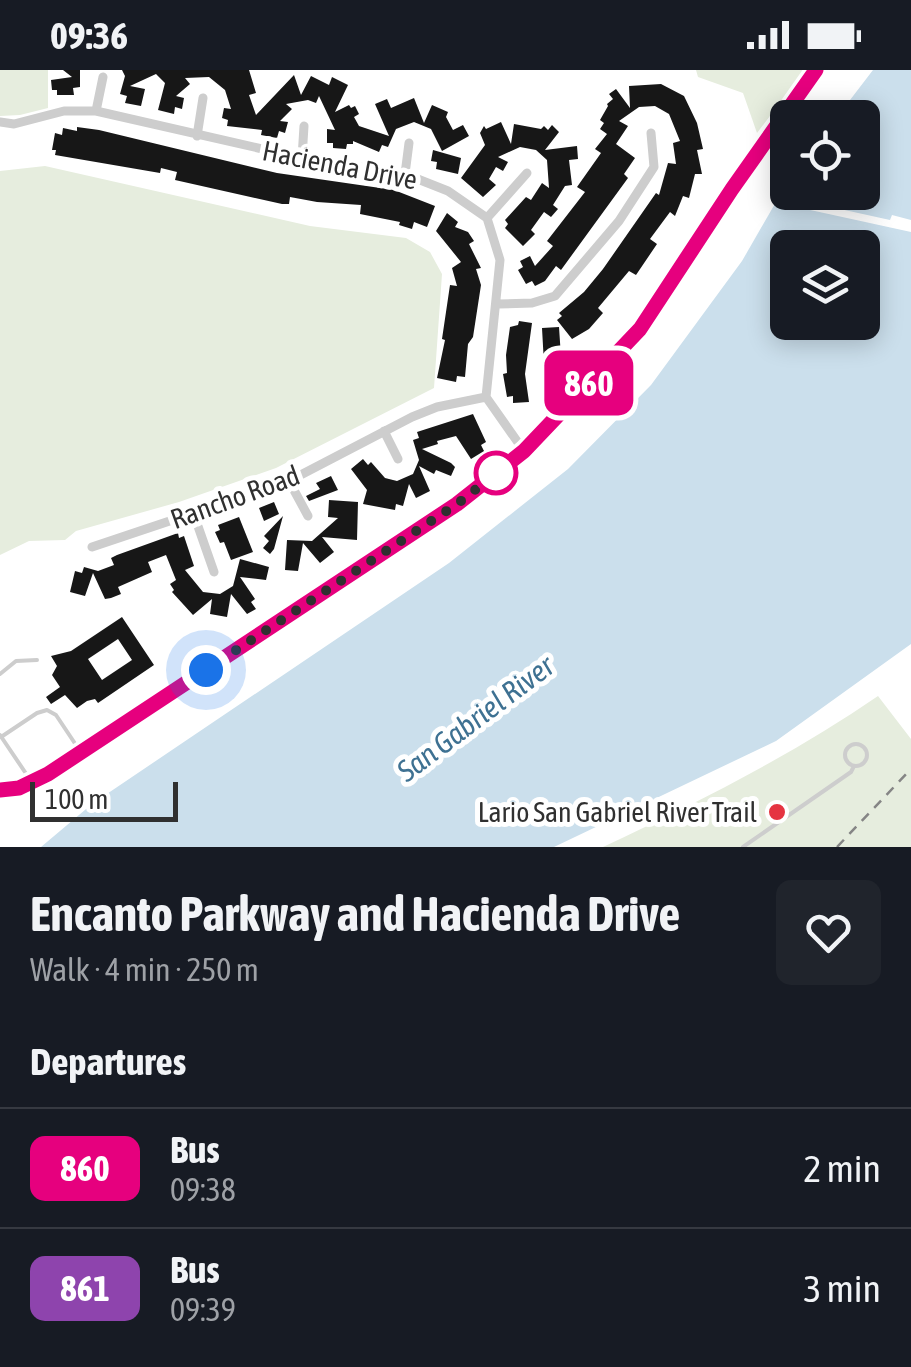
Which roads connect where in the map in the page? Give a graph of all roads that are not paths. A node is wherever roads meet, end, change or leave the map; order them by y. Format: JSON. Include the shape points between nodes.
{"nodes":[{"id":1,"x":816,"y":70,"type":"edge"},
{"id":2,"x":103,"y":77,"type":"dead end"},
{"id":3,"x":202,"y":98,"type":"dead end"},
{"id":4,"x":96,"y":111,"type":"junction"},
{"id":5,"x":0,"y":122,"type":"edge"},
{"id":6,"x":304,"y":126,"type":"dead end"},
{"id":7,"x":651,"y":133,"type":"dead end"},
{"id":8,"x":197,"y":136,"type":"junction"},
{"id":9,"x":410,"y":143,"type":"dead end"},
{"id":10,"x":302,"y":158,"type":"junction"},
{"id":11,"x":527,"y":173,"type":"dead end"},
{"id":12,"x":406,"y":174,"type":"junction"},
{"id":13,"x":487,"y":218,"type":"junction"},
{"id":14,"x":498,"y":304,"type":"junction"},
{"id":15,"x":486,"y":398,"type":"junction"},
{"id":16,"x":384,"y":431,"type":"junction"},
{"id":17,"x":524,"y":451,"type":"junction"},
{"id":18,"x":398,"y":459,"type":"dead end"},
{"id":19,"x":290,"y":482,"type":"junction"},
{"id":20,"x":193,"y":512,"type":"junction"},
{"id":21,"x":308,"y":516,"type":"dead end"},
{"id":22,"x":92,"y":547,"type":"dead end"},
{"id":23,"x":214,"y":572,"type":"dead end"},
{"id":24,"x":37,"y":660,"type":"dead end"},
{"id":25,"x":0,"y":674,"type":"edge"},
{"id":26,"x":1,"y":736,"type":"edge"},
{"id":27,"x":80,"y":752,"type":"junction"},
{"id":28,"x":854,"y":766,"type":"junction"},
{"id":29,"x":32,"y":782,"type":"junction"},
{"id":30,"x":0,"y":790,"type":"edge"},
{"id":31,"x":743,"y":847,"type":"edge"}],
"edges":[{"from":1,"to":17,"type":"street","via":[[640,329]]},
{"from":2,"to":4,"type":"street"},
{"from":3,"to":8,"type":"street"},
{"from":4,"to":5,"type":"street","name":"Hacienda Drive"},
{"from":4,"to":8,"type":"street","name":"Hacienda Drive"},
{"from":6,"to":10,"type":"street"},
{"from":7,"to":14,"type":"street","via":[[654,167],[618,222],[554,296]]},
{"from":8,"to":10,"type":"street","name":"Hacienda Drive"},
{"from":9,"to":12,"type":"street"},
{"from":10,"to":12,"type":"street","name":"Hacienda Drive"},
{"from":11,"to":13,"type":"street"},
{"from":12,"to":13,"type":"street","name":"Hacienda Drive","via":[[448,191]]},
{"from":13,"to":14,"type":"street","via":[[500,260]]},
{"from":14,"to":15,"type":"street"},
{"from":15,"to":16,"type":"street","name":"Rancho Road","via":[[436,407]]},
{"from":15,"to":17,"type":"street"},
{"from":16,"to":18,"type":"street"},
{"from":16,"to":19,"type":"street","name":"Rancho Road"},
{"from":17,"to":27,"type":"street","via":[[457,504]]},
{"from":19,"to":20,"type":"street","name":"Rancho Road"},
{"from":19,"to":21,"type":"street"},
{"from":20,"to":22,"type":"street","name":"Rancho Road"},
{"from":20,"to":23,"type":"street"},
{"from":24,"to":25,"type":"lane","via":[[16,660]]},
{"from":26,"to":27,"type":"lane","via":[[47,710]]},
{"from":26,"to":29,"type":"lane"},
{"from":27,"to":29,"type":"street"},
{"from":28,"to":28,"type":"lane","via":[[867,756],[858,744],[845,756]]},
{"from":28,"to":31,"type":"lane"},
{"from":29,"to":30,"type":"street"}]}
